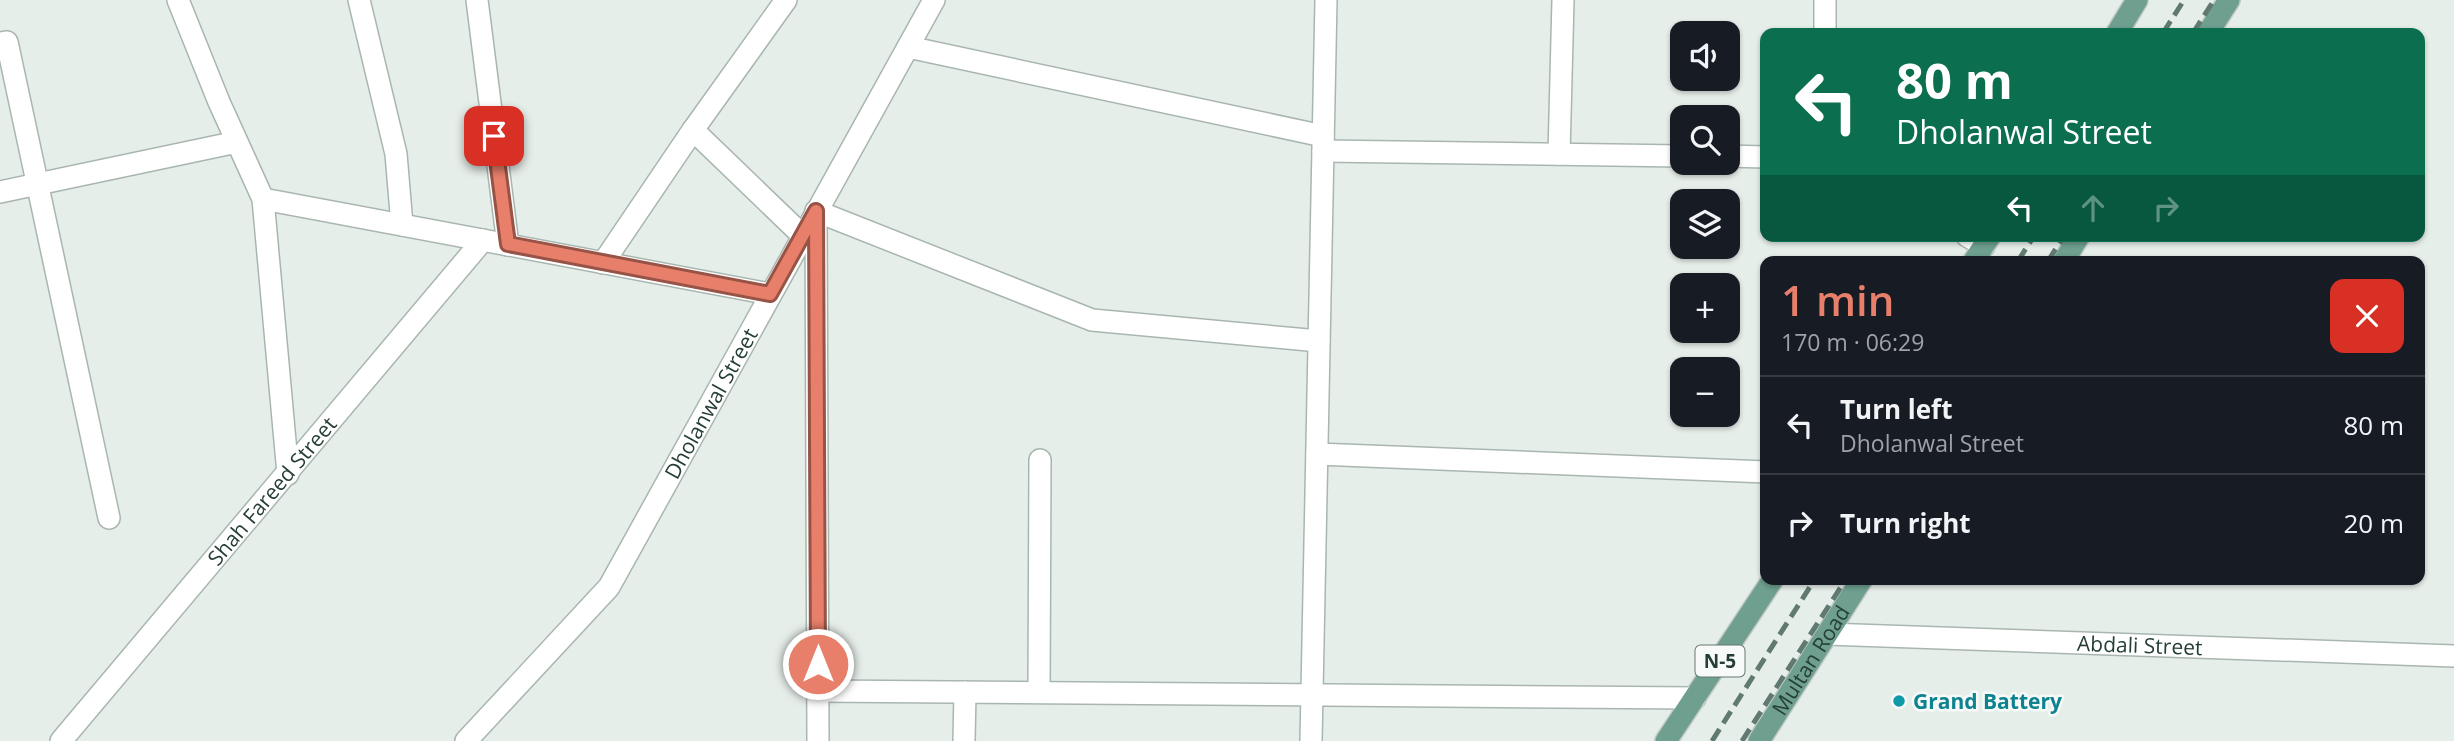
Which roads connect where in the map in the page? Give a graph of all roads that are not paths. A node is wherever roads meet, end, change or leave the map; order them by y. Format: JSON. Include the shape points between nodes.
{"nodes":[{"id":1,"x":178,"y":0,"type":"edge"},
{"id":2,"x":359,"y":0,"type":"edge"},
{"id":3,"x":477,"y":0,"type":"edge"},
{"id":4,"x":786,"y":0,"type":"edge"},
{"id":5,"x":934,"y":0,"type":"edge"},
{"id":6,"x":1326,"y":0,"type":"edge"},
{"id":7,"x":1563,"y":0,"type":"edge"},
{"id":8,"x":1825,"y":0,"type":"edge"},
{"id":9,"x":2137,"y":0,"type":"edge"},
{"id":10,"x":2229,"y":0,"type":"edge"},
{"id":11,"x":1825,"y":28,"type":"edge"},
{"id":12,"x":2120,"y":28,"type":"edge"},
{"id":13,"x":2211,"y":28,"type":"edge"},
{"id":14,"x":0,"y":43,"type":"edge"},
{"id":15,"x":908,"y":47,"type":"junction"},
{"id":16,"x":693,"y":131,"type":"junction"},
{"id":17,"x":237,"y":142,"type":"junction"},
{"id":18,"x":1323,"y":143,"type":"junction"},
{"id":19,"x":1559,"y":154,"type":"junction"},
{"id":20,"x":1670,"y":156,"type":"edge"},
{"id":21,"x":1740,"y":156,"type":"edge"},
{"id":22,"x":1760,"y":157,"type":"edge"},
{"id":23,"x":38,"y":184,"type":"junction"},
{"id":24,"x":0,"y":192,"type":"edge"},
{"id":25,"x":263,"y":199,"type":"junction"},
{"id":26,"x":816,"y":211,"type":"junction"},
{"id":27,"x":402,"y":225,"type":"junction"},
{"id":28,"x":802,"y":235,"type":"junction"},
{"id":29,"x":484,"y":240,"type":"junction"},
{"id":30,"x":508,"y":244,"type":"junction"},
{"id":31,"x":603,"y":263,"type":"junction"},
{"id":32,"x":770,"y":294,"type":"junction"},
{"id":33,"x":1319,"y":341,"type":"junction"},
{"id":34,"x":1317,"y":454,"type":"junction"},
{"id":35,"x":1040,"y":460,"type":"dead end"},
{"id":36,"x":1760,"y":472,"type":"edge"},
{"id":37,"x":288,"y":474,"type":"junction"},
{"id":38,"x":109,"y":518,"type":"dead end"},
{"id":39,"x":1769,"y":585,"type":"edge"},
{"id":40,"x":1858,"y":585,"type":"edge"},
{"id":41,"x":1827,"y":634,"type":"junction"},
{"id":42,"x":2454,"y":656,"type":"edge"},
{"id":43,"x":818,"y":691,"type":"junction"},
{"id":44,"x":965,"y":692,"type":"junction"},
{"id":45,"x":1039,"y":692,"type":"junction"},
{"id":46,"x":1312,"y":694,"type":"junction"},
{"id":47,"x":1695,"y":698,"type":"junction"},
{"id":48,"x":61,"y":741,"type":"edge"},
{"id":49,"x":466,"y":741,"type":"edge"},
{"id":50,"x":818,"y":741,"type":"edge"},
{"id":51,"x":964,"y":741,"type":"edge"},
{"id":52,"x":1311,"y":741,"type":"edge"},
{"id":53,"x":1665,"y":741,"type":"edge"},
{"id":54,"x":1759,"y":741,"type":"edge"}],
"edges":[{"from":1,"to":17,"type":"street"},
{"from":2,"to":27,"type":"street","via":[[396,154]]},
{"from":3,"to":30,"type":"street"},
{"from":4,"to":16,"type":"street"},
{"from":5,"to":15,"type":"street","name":"Dholanwal Street"},
{"from":6,"to":18,"type":"street"},
{"from":7,"to":19,"type":"street"},
{"from":8,"to":11,"type":"street"},
{"from":9,"to":12,"type":"main road"},
{"from":10,"to":13,"type":"main road"},
{"from":14,"to":23,"type":"street","via":[[7,42]]},
{"from":15,"to":18,"type":"street"},
{"from":15,"to":26,"type":"street","name":"Dholanwal Street"},
{"from":16,"to":28,"type":"street"},
{"from":16,"to":31,"type":"street"},
{"from":17,"to":23,"type":"street"},
{"from":17,"to":25,"type":"street"},
{"from":18,"to":19,"type":"street"},
{"from":18,"to":33,"type":"street"},
{"from":19,"to":20,"type":"street"},
{"from":21,"to":22,"type":"street"},
{"from":23,"to":24,"type":"street"},
{"from":23,"to":38,"type":"street"},
{"from":25,"to":27,"type":"street"},
{"from":25,"to":37,"type":"street"},
{"from":26,"to":28,"type":"street","name":"Dholanwal Street"},
{"from":26,"to":33,"type":"street","via":[[1092,320]]},
{"from":26,"to":43,"type":"street"},
{"from":27,"to":29,"type":"street"},
{"from":28,"to":32,"type":"street","name":"Dholanwal Street"},
{"from":29,"to":30,"type":"street"},
{"from":29,"to":37,"type":"street","name":"Shah Fareed Street"},
{"from":30,"to":31,"type":"street"},
{"from":31,"to":32,"type":"street"},
{"from":32,"to":49,"type":"street","name":"Dholanwal Street","via":[[609,587]]},
{"from":33,"to":34,"type":"street"},
{"from":34,"to":36,"type":"street"},
{"from":34,"to":46,"type":"street"},
{"from":35,"to":45,"type":"street"},
{"from":37,"to":48,"type":"street","name":"Shah Fareed Street"},
{"from":39,"to":47,"type":"main road","number":"N-5"},
{"from":40,"to":41,"type":"main road","name":"Multan Road"},
{"from":41,"to":42,"type":"street","name":"Abdali Street"},
{"from":41,"to":54,"type":"main road","name":"Multan Road"},
{"from":43,"to":44,"type":"street"},
{"from":43,"to":50,"type":"street"},
{"from":44,"to":45,"type":"street"},
{"from":44,"to":51,"type":"street"},
{"from":45,"to":46,"type":"street"},
{"from":46,"to":47,"type":"street"},
{"from":46,"to":52,"type":"street"},
{"from":47,"to":53,"type":"main road","number":"N-5"}]}
